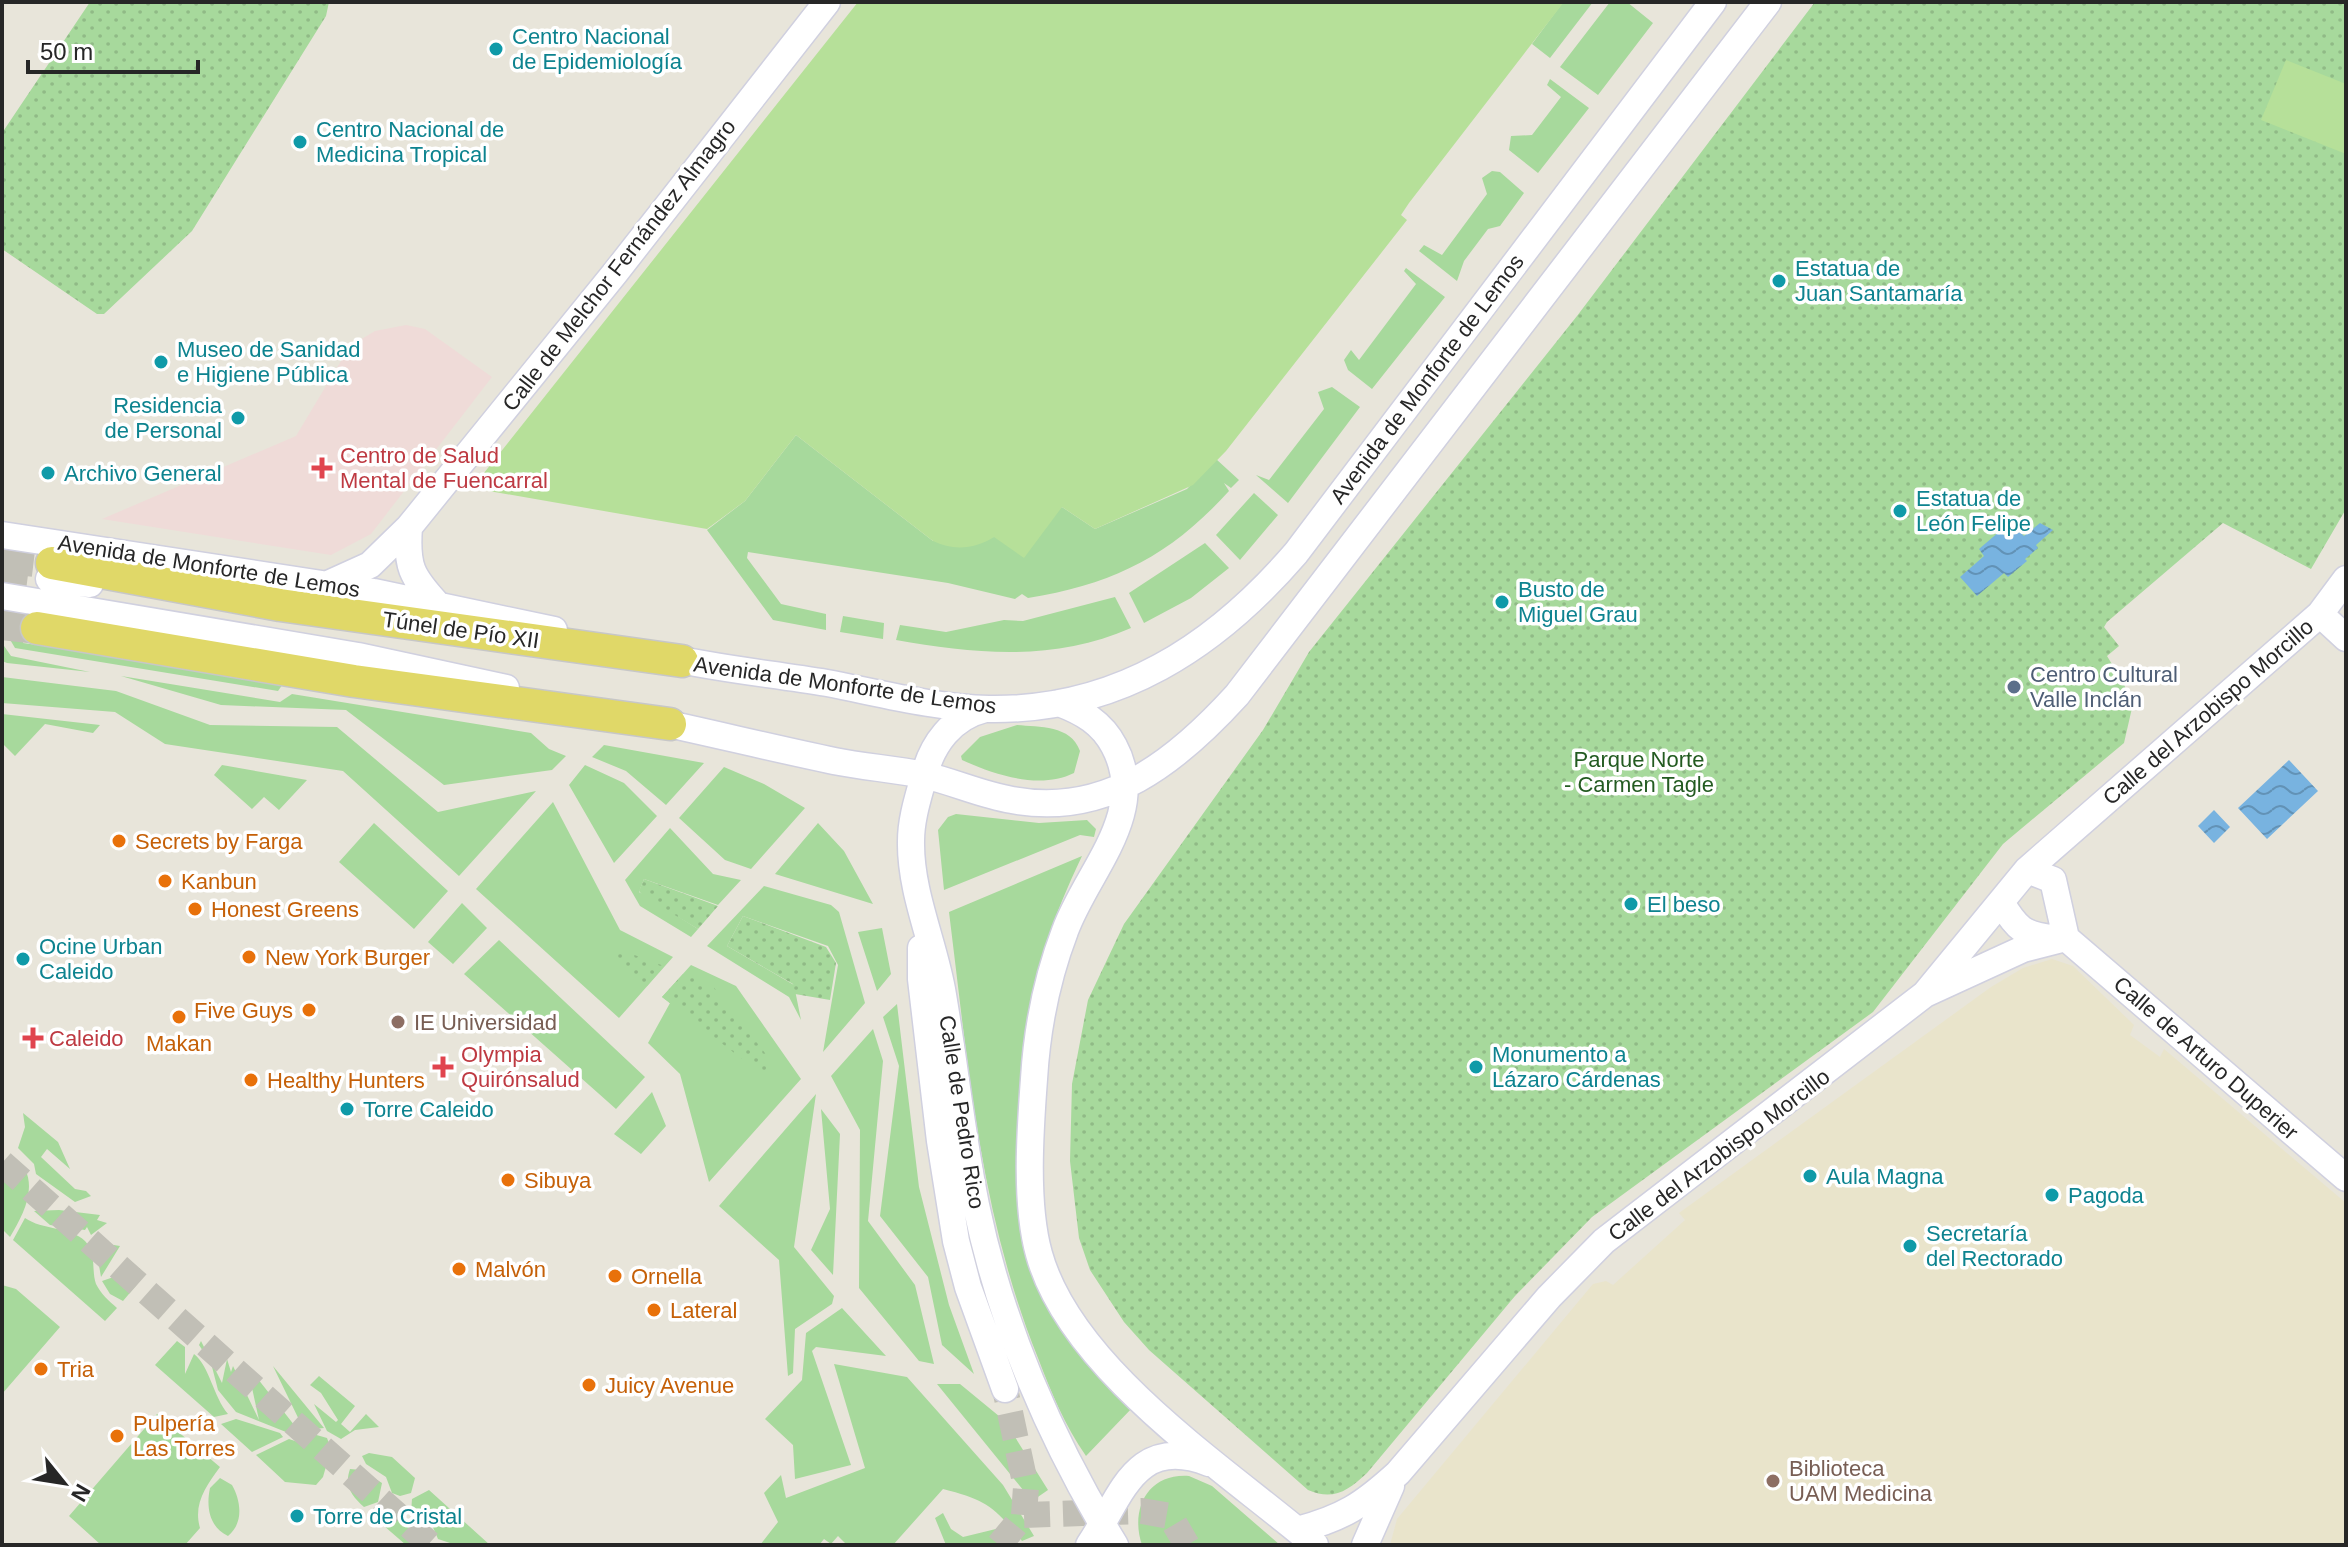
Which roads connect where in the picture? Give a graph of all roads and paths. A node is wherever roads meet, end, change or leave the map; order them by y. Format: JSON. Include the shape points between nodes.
{"nodes":[{"id":1,"x":827,"y":2,"type":"edge"},
{"id":2,"x":1713,"y":2,"type":"edge"},
{"id":3,"x":1768,"y":2,"type":"edge"},
{"id":4,"x":409,"y":527,"type":"junction"},
{"id":5,"x":2,"y":535,"type":"edge"},
{"id":6,"x":50,"y":571,"type":"tunnel mouth"},
{"id":7,"x":2346,"y":579,"type":"edge"},
{"id":8,"x":328,"y":584,"type":"junction"},
{"id":9,"x":2,"y":596,"type":"edge"},
{"id":10,"x":438,"y":605,"type":"junction"},
{"id":11,"x":2320,"y":614,"type":"junction"},
{"id":12,"x":37,"y":628,"type":"tunnel mouth"},
{"id":13,"x":2346,"y":638,"type":"edge"},
{"id":14,"x":682,"y":661,"type":"junction"},
{"id":15,"x":1059,"y":703,"type":"junction"},
{"id":16,"x":985,"y":709,"type":"junction"},
{"id":17,"x":670,"y":724,"type":"junction"},
{"id":18,"x":924,"y":775,"type":"junction"},
{"id":19,"x":1125,"y":788,"type":"junction"},
{"id":20,"x":2027,"y":870,"type":"junction"},
{"id":21,"x":2001,"y":902,"type":"junction"},
{"id":22,"x":921,"y":904,"type":"junction"},
{"id":23,"x":2066,"y":938,"type":"junction"},
{"id":24,"x":1925,"y":994,"type":"junction"},
{"id":25,"x":2346,"y":1178,"type":"edge"},
{"id":26,"x":1005,"y":1389,"type":"tunnel mouth"},
{"id":27,"x":1216,"y":1466,"type":"junction"},
{"id":28,"x":1398,"y":1473,"type":"junction"},
{"id":29,"x":1102,"y":1538,"type":"edge"},
{"id":30,"x":1306,"y":1538,"type":"edge"},
{"id":31,"x":1365,"y":1545,"type":"edge"}],
"edges":[{"from":1,"to":4,"type":"street","name":"Calle de Melchor Fernández Almagro"},
{"from":2,"to":15,"type":"street","name":"Avenida de Monforte de Lemos","via":[[1271,582],[1222,629],[1165,667]]},
{"from":3,"to":19,"type":"street","name":"Avenida de Monforte de Lemos","via":[[1237,695],[1161,767]]},
{"from":4,"to":8,"type":"street","name":"Calle de Melchor Fernández Almagro","via":[[370,565]]},
{"from":4,"to":10,"type":"street","via":[[407,559],[416,582]]},
{"from":5,"to":8,"type":"street","name":"Avenida de Monforte de Lemos"},
{"from":6,"to":14,"type":"main road","name":"Túnel de Pío XII"},
{"from":7,"to":11,"type":"street","name":"Calle del Arzobispo Morcillo"},
{"from":8,"to":10,"type":"street","name":"Avenida de Monforte de Lemos"},
{"from":9,"to":17,"type":"street","name":"Avenida de Monforte de Lemos","via":[[358,656]]},
{"from":10,"to":14,"type":"street","name":"Avenida de Monforte de Lemos"},
{"from":11,"to":13,"type":"street"},
{"from":11,"to":20,"type":"street","name":"Calle del Arzobispo Morcillo"},
{"from":12,"to":17,"type":"main road","name":"Avenida de Monforte de Lemos","via":[[354,681]]},
{"from":14,"to":16,"type":"street","name":"Avenida de Monforte de Lemos"},
{"from":15,"to":16,"type":"street","name":"Avenida de Monforte de Lemos"},
{"from":15,"to":19,"type":"street","name":"Calle de Pedro Rico","via":[[1080,711],[1109,737]]},
{"from":16,"to":18,"type":"street","name":"Calle de Pedro Rico","via":[[946,732]]},
{"from":17,"to":18,"type":"street","name":"Avenida de Monforte de Lemos","via":[[838,762]]},
{"from":18,"to":19,"type":"street","name":"Avenida de Monforte de Lemos","via":[[1012,800],[1044,803],[1074,802]]},
{"from":18,"to":22,"type":"street","name":"Calle de Pedro Rico","via":[[911,844]]},
{"from":19,"to":27,"type":"street","name":"Calle de Pedro Rico","via":[[1113,838],[1065,929],[1040,1023],[1033,1082],[1034,1225],[1046,1276],[1068,1320],[1105,1364]]},
{"from":20,"to":21,"type":"street","name":"Calle del Arzobispo Morcillo"},
{"from":20,"to":23,"type":"street","via":[[2053,880]]},
{"from":21,"to":23,"type":"street","via":[[2017,928],[2030,936]]},
{"from":21,"to":24,"type":"street","name":"Calle del Arzobispo Morcillo"},
{"from":22,"to":26,"type":"street","via":[[921,979],[947,1190],[968,1287]]},
{"from":22,"to":29,"type":"street","name":"Calle de Pedro Rico","via":[[942,991],[988,1256],[1008,1319]]},
{"from":23,"to":24,"type":"street","name":"Calle del Arzobispo Morcillo","via":[[2023,949]]},
{"from":23,"to":25,"type":"street","name":"Calle de Arturo Duperier"},
{"from":24,"to":28,"type":"street","name":"Calle del Arzobispo Morcillo","via":[[1604,1241]]},
{"from":27,"to":29,"type":"street","name":"Calle de Pedro Rico","via":[[1187,1454],[1143,1465],[1120,1490]]},
{"from":27,"to":30,"type":"street","name":"Calle de Pedro Rico"},
{"from":28,"to":30,"type":"street","name":"Calle del Arzobispo Morcillo","via":[[1362,1505]]},
{"from":28,"to":31,"type":"street","name":"Calle del Arzobispo Morcillo"}]}
